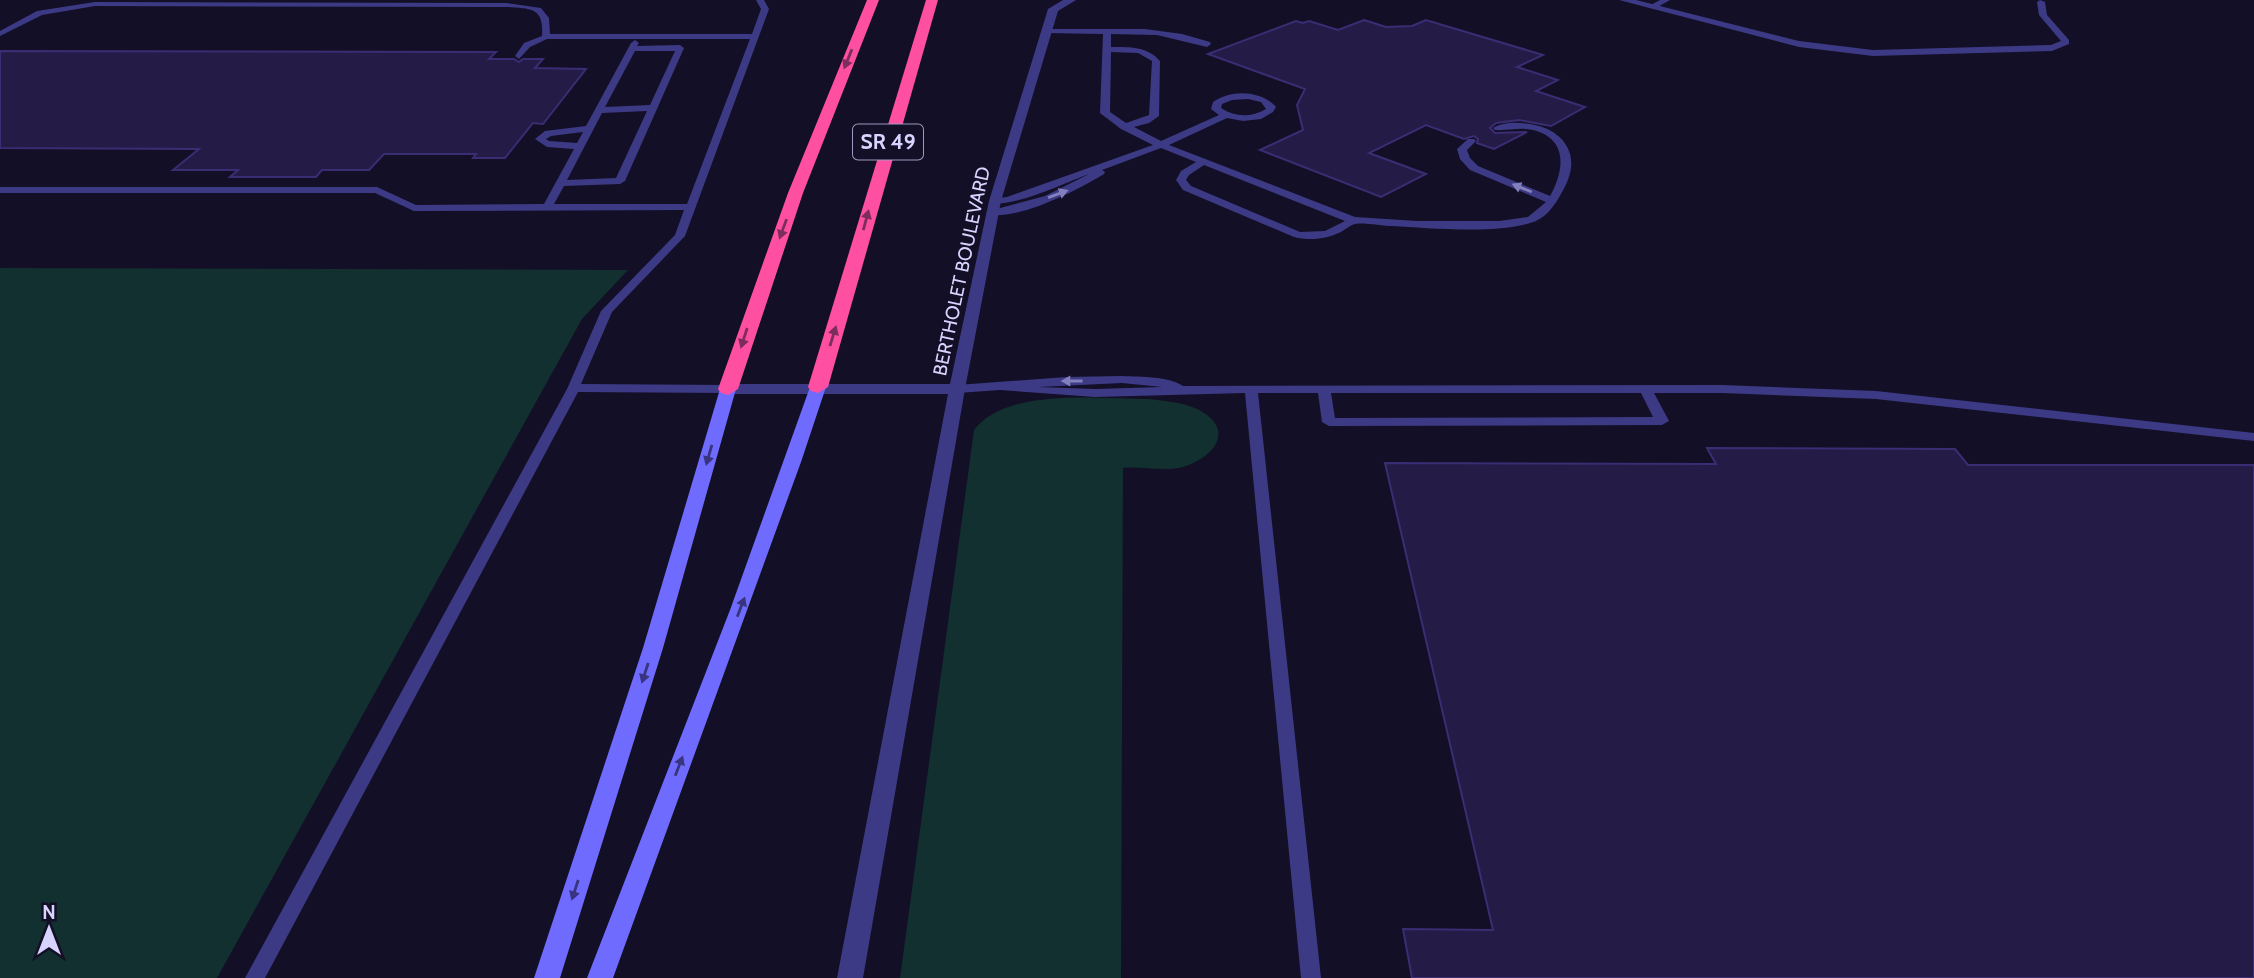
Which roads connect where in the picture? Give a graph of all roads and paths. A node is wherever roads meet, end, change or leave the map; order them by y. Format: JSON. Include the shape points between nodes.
{"nodes":[{"id":1,"x":760,"y":0,"type":"edge"},
{"id":2,"x":873,"y":0,"type":"edge"},
{"id":3,"x":932,"y":0,"type":"edge"},
{"id":4,"x":1072,"y":0,"type":"edge"},
{"id":5,"x":1624,"y":0,"type":"edge"},
{"id":6,"x":1666,"y":0,"type":"edge"},
{"id":7,"x":2041,"y":2,"type":"dead end"},
{"id":8,"x":1651,"y":7,"type":"junction"},
{"id":9,"x":1046,"y":31,"type":"junction"},
{"id":10,"x":1107,"y":32,"type":"junction"},
{"id":11,"x":0,"y":34,"type":"edge"},
{"id":12,"x":639,"y":36,"type":"junction"},
{"id":13,"x":755,"y":36,"type":"junction"},
{"id":14,"x":546,"y":37,"type":"junction"},
{"id":15,"x":1207,"y":44,"type":"dead end"},
{"id":16,"x":632,"y":49,"type":"junction"},
{"id":17,"x":1106,"y":49,"type":"junction"},
{"id":18,"x":1873,"y":53,"type":"joint"},
{"id":19,"x":519,"y":56,"type":"dead end"},
{"id":20,"x":653,"y":108,"type":"junction"},
{"id":21,"x":599,"y":110,"type":"junction"},
{"id":22,"x":1226,"y":115,"type":"junction"},
{"id":23,"x":1124,"y":127,"type":"junction"},
{"id":24,"x":590,"y":128,"type":"junction"},
{"id":25,"x":1498,"y":128,"type":"dead end"},
{"id":26,"x":1471,"y":141,"type":"dead end"},
{"id":27,"x":1161,"y":145,"type":"junction"},
{"id":28,"x":580,"y":146,"type":"junction"},
{"id":29,"x":1204,"y":161,"type":"junction"},
{"id":30,"x":560,"y":183,"type":"junction"},
{"id":31,"x":0,"y":190,"type":"edge"},
{"id":32,"x":1552,"y":201,"type":"junction"},
{"id":33,"x":691,"y":207,"type":"junction"},
{"id":34,"x":994,"y":207,"type":"junction"},
{"id":35,"x":547,"y":208,"type":"junction"},
{"id":36,"x":1353,"y":220,"type":"junction"},
{"id":37,"x":818,"y":387,"type":"junction"},
{"id":38,"x":574,"y":388,"type":"junction"},
{"id":39,"x":728,"y":389,"type":"junction"},
{"id":40,"x":957,"y":389,"type":"junction"},
{"id":41,"x":1251,"y":390,"type":"junction"},
{"id":42,"x":1324,"y":390,"type":"junction"},
{"id":43,"x":1646,"y":390,"type":"junction"},
{"id":44,"x":2254,"y":437,"type":"edge"},
{"id":45,"x":255,"y":978,"type":"edge"},
{"id":46,"x":547,"y":978,"type":"edge"},
{"id":47,"x":600,"y":978,"type":"edge"},
{"id":48,"x":850,"y":978,"type":"edge"},
{"id":49,"x":1311,"y":978,"type":"edge"}],
"edges":[{"from":1,"to":13,"type":"lane","via":[[765,9]]},
{"from":2,"to":39,"type":"highway","number":"SR 49","one_way":true,"via":[[770,264]]},
{"from":37,"to":3,"type":"highway","number":"SR 49","one_way":true},
{"from":4,"to":9,"type":"street","name":"BERTHOLET BOULEVARD","via":[[1053,9]]},
{"from":5,"to":8,"type":"street"},
{"from":6,"to":8,"type":"lane"},
{"from":7,"to":18,"type":"lane","via":[[2043,15],[2066,42],[2052,48]]},
{"from":8,"to":18,"type":"street","via":[[1799,44]]},
{"from":9,"to":10,"type":"lane"},
{"from":9,"to":34,"type":"street","name":"BERTHOLET BOULEVARD"},
{"from":10,"to":15,"type":"lane","via":[[1156,31]]},
{"from":10,"to":17,"type":"lane"},
{"from":11,"to":14,"type":"lane","via":[[40,13],[95,4],[507,5],[544,12]]},
{"from":12,"to":13,"type":"lane"},
{"from":12,"to":14,"type":"lane"},
{"from":12,"to":16,"type":"lane"},
{"from":13,"to":33,"type":"lane"},
{"from":14,"to":19,"type":"lane","via":[[527,45]]},
{"from":16,"to":20,"type":"lane","via":[[680,48]]},
{"from":16,"to":21,"type":"lane"},
{"from":17,"to":23,"type":"lane","via":[[1105,113]]},
{"from":17,"to":23,"type":"lane","via":[[1140,50],[1156,61],[1154,116]]},
{"from":20,"to":21,"type":"lane"},
{"from":20,"to":30,"type":"lane","via":[[620,181]]},
{"from":21,"to":24,"type":"lane"},
{"from":22,"to":22,"type":"lane","via":[[1253,118],[1267,114],[1271,107],[1256,98],[1230,97],[1215,106]]},
{"from":22,"to":27,"type":"lane"},
{"from":23,"to":27,"type":"lane"},
{"from":24,"to":28,"type":"lane"},
{"from":24,"to":28,"type":"lane","via":[[548,133],[540,139],[547,144]]},
{"from":25,"to":32,"type":"lane","via":[[1525,126],[1561,142],[1567,152],[1566,169]]},
{"from":32,"to":26,"type":"lane","one_way":true,"via":[[1474,168],[1462,149]]},
{"from":27,"to":29,"type":"lane"},
{"from":27,"to":34,"type":"lane","via":[[1119,161],[1073,189],[1016,209]]},
{"from":28,"to":30,"type":"lane"},
{"from":29,"to":36,"type":"lane"},
{"from":29,"to":36,"type":"lane","via":[[1185,173],[1181,180],[1187,188],[1298,235],[1337,232]]},
{"from":30,"to":35,"type":"lane"},
{"from":31,"to":35,"type":"lane","via":[[377,190],[414,208]]},
{"from":32,"to":36,"type":"lane","via":[[1530,220],[1384,224]]},
{"from":33,"to":35,"type":"lane"},
{"from":33,"to":38,"type":"lane","via":[[680,236],[607,312]]},
{"from":34,"to":40,"type":"street","name":"BERTHOLET BOULEVARD"},
{"from":37,"to":39,"type":"street","name":"BERTHOLET BOULEVARD"},
{"from":37,"to":40,"type":"street","name":"BERTHOLET BOULEVARD"},
{"from":47,"to":37,"type":"main road","number":"SR 49","one_way":true,"via":[[770,532]]},
{"from":38,"to":39,"type":"lane"},
{"from":38,"to":45,"type":"lane"},
{"from":39,"to":46,"type":"main road","number":"SR 49","one_way":true,"via":[[653,648]]},
{"from":40,"to":41,"type":"lane","via":[[1002,387],[1044,393]]},
{"from":40,"to":48,"type":"street"},
{"from":41,"to":42,"type":"lane"},
{"from":41,"to":49,"type":"lane"},
{"from":42,"to":43,"type":"lane"},
{"from":42,"to":43,"type":"lane","via":[[1329,422],[1662,421]]},
{"from":43,"to":44,"type":"lane","via":[[1876,395]]}]}
